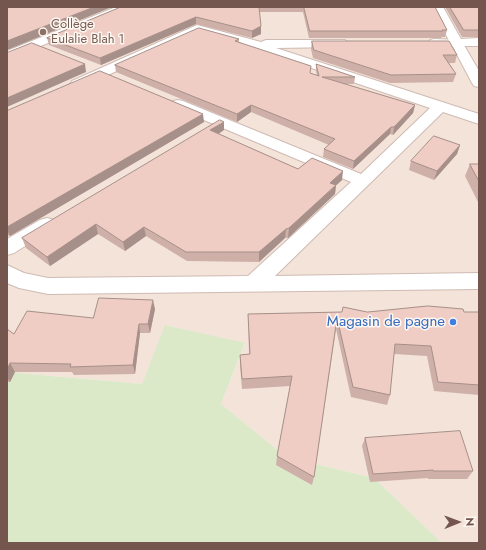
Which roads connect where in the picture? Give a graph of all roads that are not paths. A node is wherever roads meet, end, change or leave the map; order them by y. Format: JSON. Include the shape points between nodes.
{"nodes":[{"id":1,"x":126,"y":7,"type":"edge"},
{"id":2,"x":437,"y":7,"type":"edge"},
{"id":3,"x":457,"y":42,"type":"junction"},
{"id":4,"x":479,"y":42,"type":"edge"},
{"id":5,"x":355,"y":43,"type":"edge"},
{"id":6,"x":418,"y":43,"type":"edge"},
{"id":7,"x":253,"y":44,"type":"junction"},
{"id":8,"x":35,"y":45,"type":"junction"},
{"id":9,"x":55,"y":53,"type":"edge"},
{"id":10,"x":7,"y":56,"type":"edge"},
{"id":11,"x":82,"y":64,"type":"edge"},
{"id":12,"x":102,"y":72,"type":"junction"},
{"id":13,"x":117,"y":79,"type":"edge"},
{"id":14,"x":479,"y":83,"type":"edge"},
{"id":15,"x":68,"y":88,"type":"edge"},
{"id":16,"x":168,"y":100,"type":"edge"},
{"id":17,"x":440,"y":106,"type":"junction"},
{"id":18,"x":479,"y":119,"type":"edge"},
{"id":19,"x":219,"y":121,"type":"junction"},
{"id":20,"x":199,"y":134,"type":"edge"},
{"id":21,"x":363,"y":182,"type":"junction"},
{"id":22,"x":62,"y":215,"type":"edge"},
{"id":23,"x":7,"y":248,"type":"edge"},
{"id":24,"x":7,"y":273,"type":"edge"},
{"id":25,"x":479,"y":281,"type":"edge"},
{"id":26,"x":253,"y":284,"type":"junction"}],
"edges":[{"from":1,"to":8,"type":"street"},
{"from":2,"to":3,"type":"street"},
{"from":3,"to":4,"type":"street"},
{"from":3,"to":6,"type":"street"},
{"from":3,"to":14,"type":"street"},
{"from":5,"to":7,"type":"street"},
{"from":7,"to":12,"type":"street","via":[[197,29]]},
{"from":7,"to":17,"type":"street"},
{"from":8,"to":9,"type":"street"},
{"from":8,"to":10,"type":"street"},
{"from":11,"to":12,"type":"street"},
{"from":12,"to":13,"type":"street"},
{"from":12,"to":15,"type":"street"},
{"from":16,"to":19,"type":"street"},
{"from":17,"to":18,"type":"street"},
{"from":17,"to":21,"type":"street"},
{"from":19,"to":20,"type":"street"},
{"from":19,"to":21,"type":"street"},
{"from":21,"to":26,"type":"street"},
{"from":22,"to":23,"type":"street"},
{"from":24,"to":26,"type":"street","via":[[19,280],[48,286]]},
{"from":25,"to":26,"type":"street"}]}
